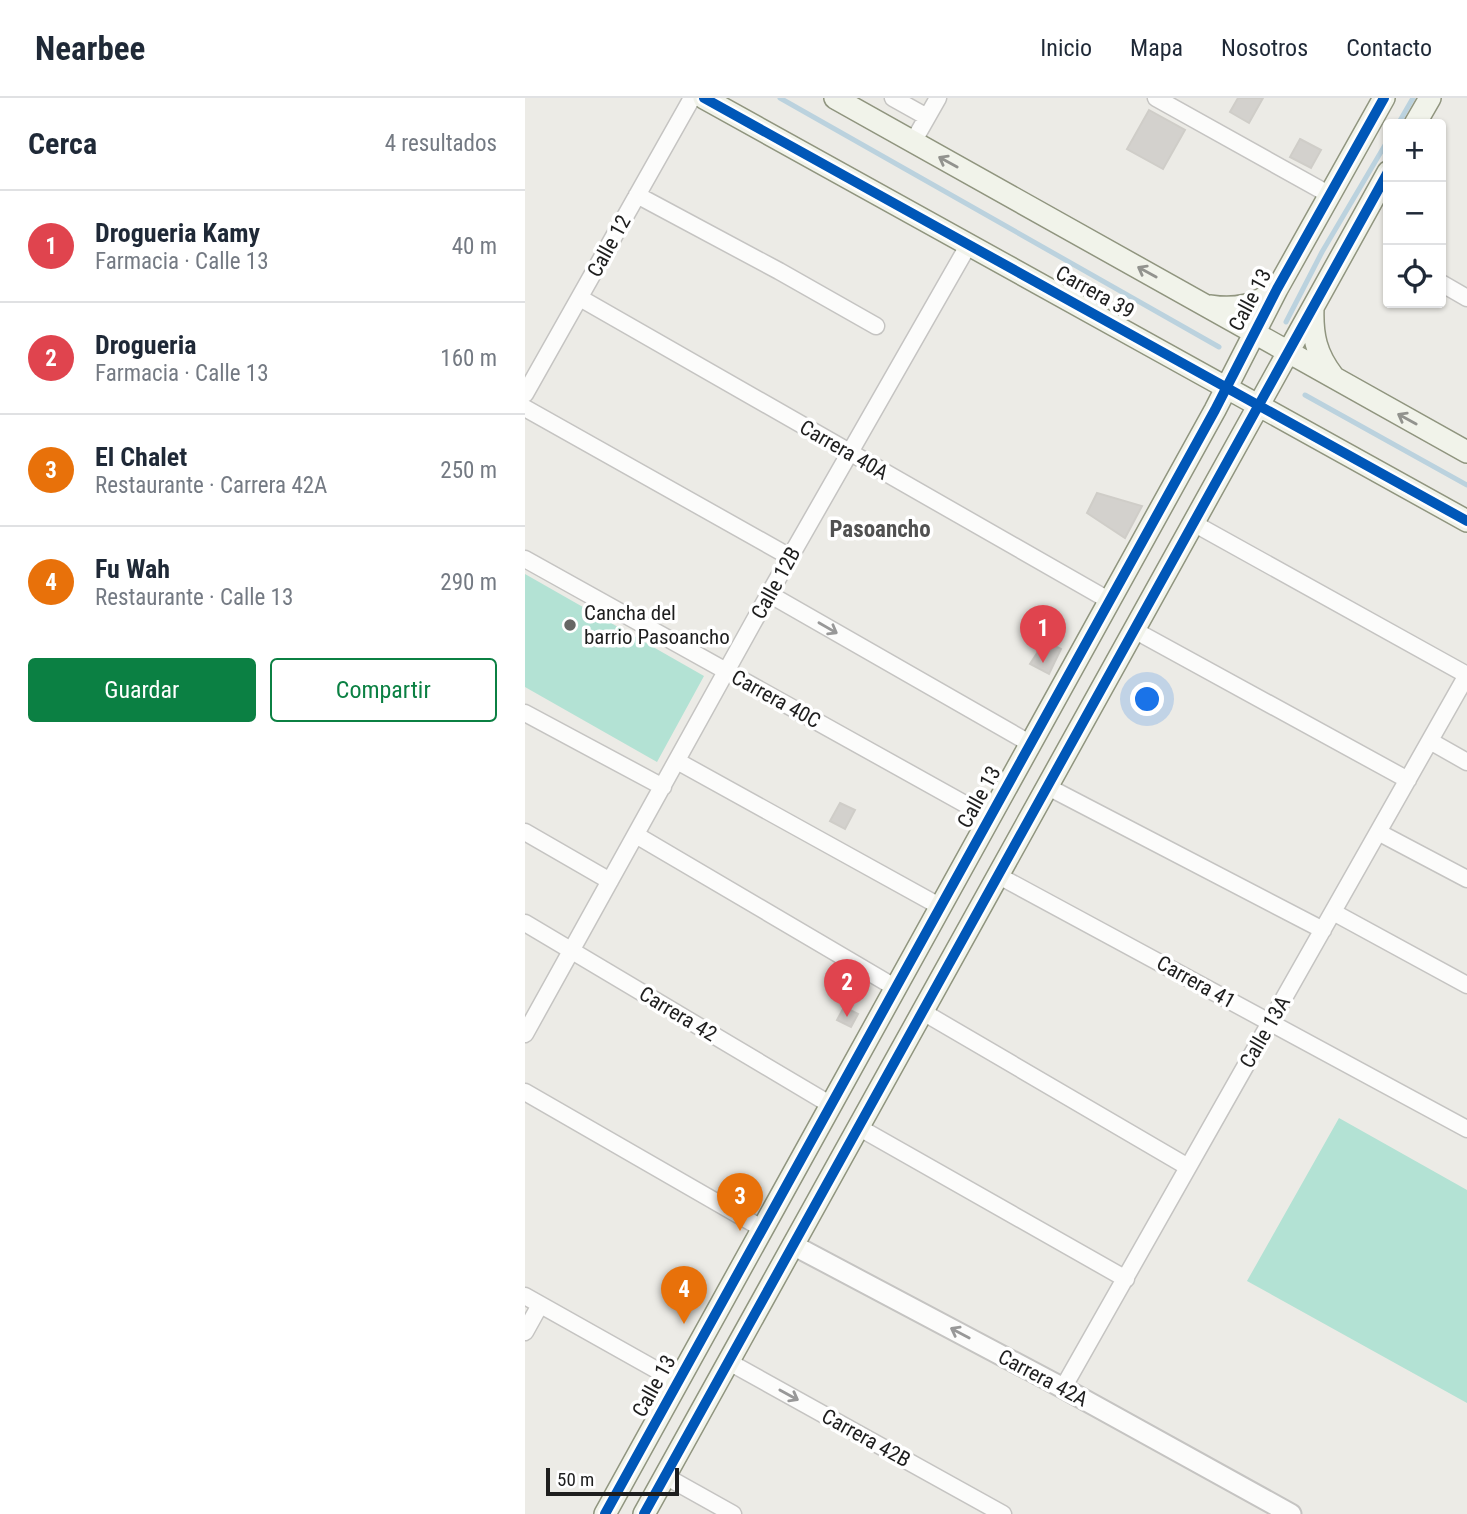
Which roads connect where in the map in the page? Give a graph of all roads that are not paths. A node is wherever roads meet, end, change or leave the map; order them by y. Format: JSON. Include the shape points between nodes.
{"nodes":[{"id":1,"x":692,"y":98,"type":"edge"},
{"id":2,"x":704,"y":98,"type":"edge"},
{"id":3,"x":835,"y":98,"type":"edge"},
{"id":4,"x":893,"y":98,"type":"edge"},
{"id":5,"x":938,"y":98,"type":"edge"},
{"id":6,"x":1156,"y":98,"type":"edge"},
{"id":7,"x":1384,"y":98,"type":"edge"},
{"id":8,"x":1430,"y":98,"type":"edge"},
{"id":9,"x":927,"y":117,"type":"junction"},
{"id":10,"x":1418,"y":119,"type":"edge"},
{"id":11,"x":913,"y":142,"type":"junction"},
{"id":12,"x":1383,"y":181,"type":"edge"},
{"id":13,"x":637,"y":195,"type":"junction"},
{"id":14,"x":1330,"y":195,"type":"junction"},
{"id":15,"x":969,"y":244,"type":"junction"},
{"id":16,"x":1446,"y":286,"type":"edge"},
{"id":17,"x":1277,"y":289,"type":"junction"},
{"id":18,"x":580,"y":298,"type":"junction"},
{"id":19,"x":1467,"y":298,"type":"edge"},
{"id":20,"x":1206,"y":306,"type":"junction"},
{"id":21,"x":1313,"y":306,"type":"junction"},
{"id":22,"x":876,"y":326,"type":"dead end"},
{"id":23,"x":1252,"y":339,"type":"junction"},
{"id":24,"x":1284,"y":360,"type":"junction"},
{"id":25,"x":1336,"y":380,"type":"junction"},
{"id":26,"x":1230,"y":382,"type":"junction"},
{"id":27,"x":525,"y":394,"type":"edge"},
{"id":28,"x":1263,"y":402,"type":"junction"},
{"id":29,"x":525,"y":408,"type":"edge"},
{"id":30,"x":1467,"y":452,"type":"edge"},
{"id":31,"x":849,"y":453,"type":"junction"},
{"id":32,"x":1467,"y":521,"type":"edge"},
{"id":33,"x":1195,"y":524,"type":"junction"},
{"id":34,"x":790,"y":557,"type":"junction"},
{"id":35,"x":525,"y":559,"type":"edge"},
{"id":36,"x":769,"y":594,"type":"junction"},
{"id":37,"x":1110,"y":601,"type":"junction"},
{"id":38,"x":1135,"y":630,"type":"junction"},
{"id":39,"x":727,"y":672,"type":"junction"},
{"id":40,"x":1467,"y":675,"type":"edge"},
{"id":41,"x":525,"y":713,"type":"edge"},
{"id":42,"x":1430,"y":741,"type":"junction"},
{"id":43,"x":1031,"y":744,"type":"junction"},
{"id":44,"x":677,"y":761,"type":"junction"},
{"id":45,"x":1467,"y":762,"type":"edge"},
{"id":46,"x":1408,"y":780,"type":"junction"},
{"id":47,"x":663,"y":787,"type":"junction"},
{"id":48,"x":1048,"y":787,"type":"junction"},
{"id":49,"x":989,"y":818,"type":"junction"},
{"id":50,"x":525,"y":832,"type":"edge"},
{"id":51,"x":1378,"y":832,"type":"junction"},
{"id":52,"x":636,"y":835,"type":"junction"},
{"id":53,"x":999,"y":876,"type":"junction"},
{"id":54,"x":1467,"y":879,"type":"edge"},
{"id":55,"x":610,"y":881,"type":"junction"},
{"id":56,"x":941,"y":907,"type":"junction"},
{"id":57,"x":1333,"y":912,"type":"junction"},
{"id":58,"x":525,"y":923,"type":"edge"},
{"id":59,"x":1323,"y":930,"type":"junction"},
{"id":60,"x":572,"y":950,"type":"junction"},
{"id":61,"x":1467,"y":985,"type":"edge"},
{"id":62,"x":896,"y":988,"type":"junction"},
{"id":63,"x":923,"y":1012,"type":"junction"},
{"id":64,"x":1270,"y":1023,"type":"junction"},
{"id":65,"x":525,"y":1034,"type":"edge"},
{"id":66,"x":525,"y":1092,"type":"edge"},
{"id":67,"x":831,"y":1105,"type":"junction"},
{"id":68,"x":858,"y":1127,"type":"junction"},
{"id":69,"x":1467,"y":1129,"type":"edge"},
{"id":70,"x":1188,"y":1167,"type":"junction"},
{"id":71,"x":763,"y":1229,"type":"junction"},
{"id":72,"x":793,"y":1245,"type":"junction"},
{"id":73,"x":1126,"y":1279,"type":"junction"},
{"id":74,"x":525,"y":1296,"type":"edge"},
{"id":75,"x":540,"y":1305,"type":"junction"},
{"id":76,"x":525,"y":1332,"type":"edge"},
{"id":77,"x":729,"y":1362,"type":"junction"},
{"id":78,"x":678,"y":1382,"type":"junction"},
{"id":79,"x":1063,"y":1388,"type":"junction"},
{"id":80,"x":665,"y":1476,"type":"junction"},
{"id":81,"x":605,"y":1514,"type":"edge"},
{"id":82,"x":644,"y":1514,"type":"edge"},
{"id":83,"x":733,"y":1514,"type":"edge"},
{"id":84,"x":1003,"y":1514,"type":"edge"},
{"id":85,"x":1291,"y":1514,"type":"edge"}],
"edges":[{"from":1,"to":13,"type":"street","name":"Calle 12"},
{"from":2,"to":15,"type":"main road","name":"Carrera 39"},
{"from":3,"to":11,"type":"main road","name":"Carrera 39"},
{"from":4,"to":9,"type":"street"},
{"from":5,"to":9,"type":"street"},
{"from":6,"to":14,"type":"street"},
{"from":7,"to":14,"type":"main road","name":"Calle 13"},
{"from":8,"to":10,"type":"main road"},
{"from":9,"to":11,"type":"street"},
{"from":20,"to":11,"type":"main road","name":"Carrera 39","one_way":true},
{"from":12,"to":21,"type":"main road"},
{"from":13,"to":18,"type":"street","name":"Calle 12"},
{"from":13,"to":22,"type":"street"},
{"from":14,"to":17,"type":"main road","name":"Calle 13"},
{"from":15,"to":26,"type":"main road","name":"Carrera 39"},
{"from":15,"to":31,"type":"street","name":"Calle 12B"},
{"from":16,"to":19,"type":"street"},
{"from":17,"to":20,"type":"main road","via":[[1245,306]]},
{"from":17,"to":23,"type":"main road","name":"Calle 13"},
{"from":18,"to":27,"type":"street","name":"Calle 12"},
{"from":18,"to":31,"type":"street","name":"Carrera 40A"},
{"from":20,"to":23,"type":"main road","name":"Carrera 39"},
{"from":21,"to":24,"type":"main road"},
{"from":21,"to":25,"type":"main road","via":[[1315,344]]},
{"from":23,"to":24,"type":"main road","name":"Carrera 39"},
{"from":23,"to":26,"type":"main road","name":"Calle 13"},
{"from":24,"to":25,"type":"main road","name":"Carrera 39"},
{"from":24,"to":28,"type":"main road"},
{"from":30,"to":25,"type":"main road","name":"Carrera 39","one_way":true},
{"from":26,"to":28,"type":"main road","name":"Carrera 39"},
{"from":26,"to":37,"type":"main road","name":"Calle 13"},
{"from":28,"to":32,"type":"main road","name":"Carrera 39"},
{"from":28,"to":33,"type":"main road"},
{"from":29,"to":34,"type":"street"},
{"from":31,"to":34,"type":"street","name":"Calle 12B"},
{"from":31,"to":37,"type":"street","name":"Carrera 40A"},
{"from":33,"to":38,"type":"main road"},
{"from":33,"to":40,"type":"street"},
{"from":34,"to":36,"type":"street","name":"Calle 12B"},
{"from":35,"to":39,"type":"street","name":"Carrera 40C"},
{"from":36,"to":39,"type":"street","name":"Calle 12B"},
{"from":36,"to":43,"type":"street","one_way":true},
{"from":37,"to":43,"type":"main road","name":"Calle 13"},
{"from":38,"to":46,"type":"street"},
{"from":38,"to":48,"type":"main road"},
{"from":39,"to":44,"type":"street","name":"Calle 12B"},
{"from":39,"to":49,"type":"street","name":"Carrera 40C"},
{"from":40,"to":42,"type":"street","name":"Calle 13A"},
{"from":41,"to":47,"type":"street"},
{"from":42,"to":45,"type":"street"},
{"from":42,"to":46,"type":"street","name":"Calle 13A"},
{"from":43,"to":49,"type":"main road","name":"Calle 13"},
{"from":44,"to":47,"type":"street","name":"Calle 12B"},
{"from":44,"to":56,"type":"street"},
{"from":46,"to":51,"type":"street","name":"Calle 13A"},
{"from":47,"to":52,"type":"street","name":"Calle 12B"},
{"from":48,"to":53,"type":"main road"},
{"from":48,"to":59,"type":"street"},
{"from":49,"to":56,"type":"main road","name":"Calle 13"},
{"from":50,"to":55,"type":"street"},
{"from":51,"to":54,"type":"street"},
{"from":51,"to":57,"type":"street","name":"Calle 13A"},
{"from":52,"to":55,"type":"street","name":"Calle 12B"},
{"from":52,"to":62,"type":"street"},
{"from":53,"to":63,"type":"main road"},
{"from":53,"to":64,"type":"street","name":"Carrera 41"},
{"from":55,"to":60,"type":"street","name":"Calle 12B"},
{"from":56,"to":62,"type":"main road","name":"Calle 13"},
{"from":57,"to":59,"type":"street","name":"Calle 13A"},
{"from":57,"to":61,"type":"street"},
{"from":58,"to":60,"type":"street","name":"Carrera 42"},
{"from":59,"to":64,"type":"street","name":"Calle 13A"},
{"from":60,"to":65,"type":"street","name":"Calle 12B"},
{"from":60,"to":67,"type":"street","name":"Carrera 42"},
{"from":62,"to":67,"type":"main road","name":"Calle 13"},
{"from":63,"to":68,"type":"main road"},
{"from":63,"to":70,"type":"street"},
{"from":64,"to":69,"type":"street","name":"Carrera 41"},
{"from":64,"to":70,"type":"street","name":"Calle 13A"},
{"from":66,"to":71,"type":"street"},
{"from":67,"to":71,"type":"main road","name":"Calle 13"},
{"from":68,"to":72,"type":"main road"},
{"from":68,"to":73,"type":"street"},
{"from":70,"to":73,"type":"street","name":"Calle 13A"},
{"from":71,"to":78,"type":"main road","name":"Calle 13"},
{"from":72,"to":77,"type":"main road"},
{"from":79,"to":72,"type":"street","name":"Carrera 42A","one_way":true},
{"from":73,"to":79,"type":"street","name":"Calle 13A"},
{"from":74,"to":75,"type":"street"},
{"from":75,"to":76,"type":"street"},
{"from":75,"to":78,"type":"street"},
{"from":77,"to":80,"type":"main road"},
{"from":77,"to":84,"type":"street","name":"Carrera 42B","one_way":true},
{"from":78,"to":81,"type":"main road","name":"Calle 13"},
{"from":79,"to":85,"type":"street","name":"Carrera 42A"},
{"from":80,"to":82,"type":"main road"},
{"from":80,"to":83,"type":"street"}]}
